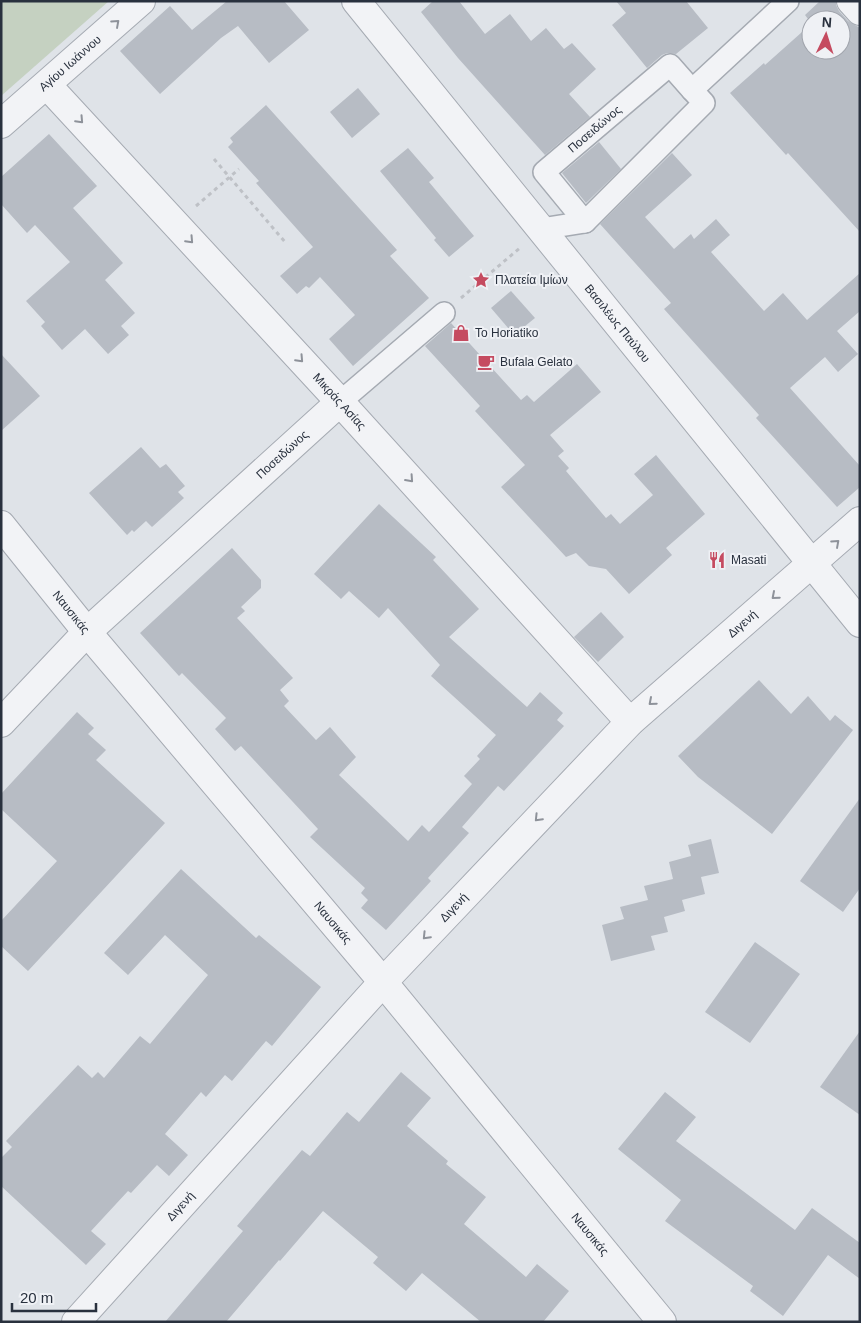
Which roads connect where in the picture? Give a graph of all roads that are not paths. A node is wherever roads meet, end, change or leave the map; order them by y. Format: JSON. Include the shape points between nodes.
{"nodes":[{"id":1,"x":141,"y":1,"type":"edge"},
{"id":2,"x":356,"y":1,"type":"edge"},
{"id":3,"x":788,"y":1,"type":"edge"},
{"id":4,"x":851,"y":1,"type":"edge"},
{"id":5,"x":860,"y":11,"type":"edge"},
{"id":6,"x":47,"y":84,"type":"junction"},
{"id":7,"x":692,"y":90,"type":"junction"},
{"id":8,"x":1,"y":124,"type":"edge"},
{"id":9,"x":585,"y":222,"type":"junction"},
{"id":10,"x":541,"y":229,"type":"junction"},
{"id":11,"x":444,"y":313,"type":"road end"},
{"id":12,"x":340,"y":402,"type":"junction"},
{"id":13,"x":860,"y":521,"type":"edge"},
{"id":14,"x":1,"y":525,"type":"edge"},
{"id":15,"x":812,"y":564,"type":"junction"},
{"id":16,"x":860,"y":623,"type":"edge"},
{"id":17,"x":87,"y":632,"type":"junction"},
{"id":18,"x":630,"y":722,"type":"junction"},
{"id":19,"x":1,"y":723,"type":"edge"},
{"id":20,"x":383,"y":982,"type":"junction"},
{"id":21,"x":76,"y":1322,"type":"edge"},
{"id":22,"x":662,"y":1322,"type":"edge"}],
"edges":[{"from":6,"to":1,"type":"street","name":"Αγίου Ιωάννου","one_way":true},
{"from":2,"to":10,"type":"street","name":"Βασιλέως Παύλου"},
{"from":3,"to":7,"type":"street"},
{"from":4,"to":5,"type":"street"},
{"from":6,"to":8,"type":"street","name":"Αγίου Ιωάννου"},
{"from":6,"to":12,"type":"street","name":"Μικράς Ασίας","one_way":true},
{"from":7,"to":9,"type":"street","name":"Ποσειδώνος","via":[[704,104]]},
{"from":7,"to":9,"type":"street","name":"Ποσειδώνος","via":[[670,65],[544,172]]},
{"from":9,"to":10,"type":"street"},
{"from":10,"to":15,"type":"street","name":"Βασιλέως Παύλου"},
{"from":11,"to":12,"type":"street","name":"Ποσειδώνος"},
{"from":12,"to":17,"type":"street","name":"Ποσειδώνος"},
{"from":12,"to":18,"type":"street","name":"Μικράς Ασίας","one_way":true},
{"from":15,"to":13,"type":"street","name":"Διγενή","one_way":true},
{"from":14,"to":17,"type":"street","name":"Ναυσικάς"},
{"from":15,"to":16,"type":"street","name":"Βασιλέως Παύλου"},
{"from":15,"to":18,"type":"street","name":"Διγενή","one_way":true},
{"from":17,"to":19,"type":"street","name":"Ποσειδώνος"},
{"from":17,"to":20,"type":"street","name":"Ναυσικάς"},
{"from":18,"to":20,"type":"street","name":"Διγενή","one_way":true},
{"from":20,"to":21,"type":"street","name":"Διγενή"},
{"from":20,"to":22,"type":"street","name":"Ναυσικάς"}]}
